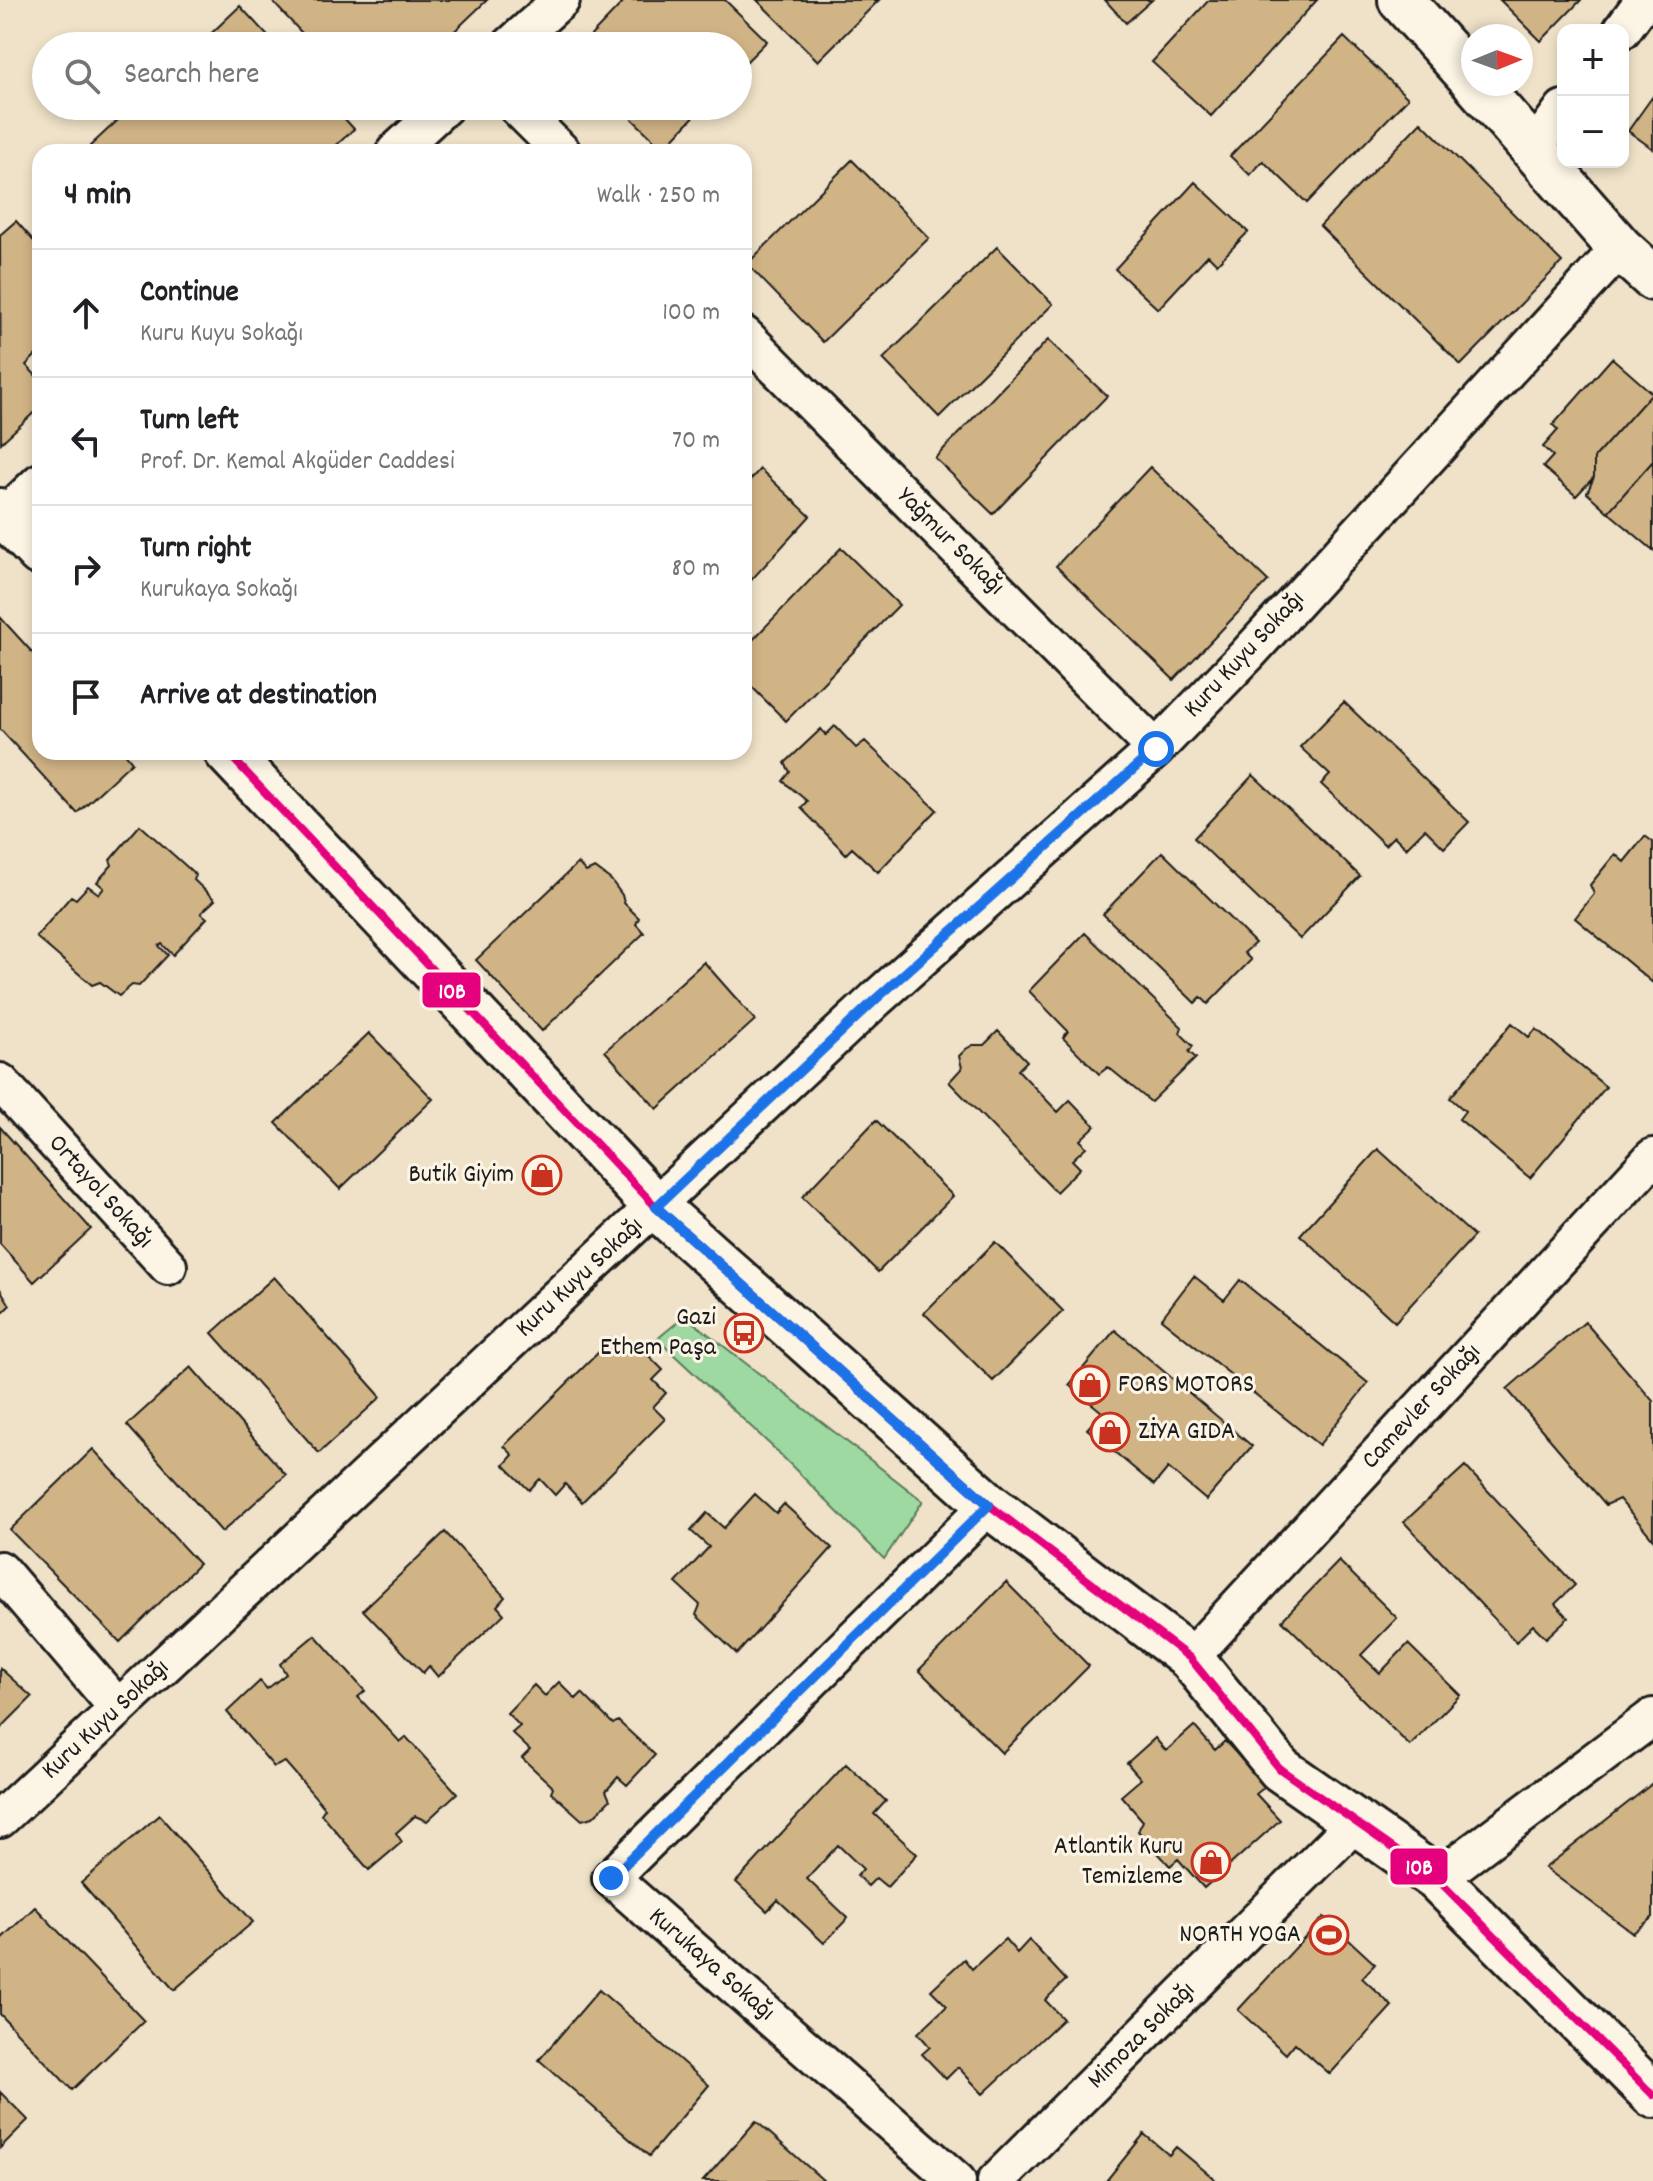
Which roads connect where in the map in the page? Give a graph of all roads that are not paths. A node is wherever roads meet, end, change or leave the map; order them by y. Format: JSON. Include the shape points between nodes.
{"nodes":[{"id":1,"x":561,"y":0,"type":"edge"},
{"id":2,"x":1401,"y":0,"type":"edge"},
{"id":3,"x":1644,"y":0,"type":"edge"},
{"id":4,"x":1626,"y":24,"type":"edge"},
{"id":5,"x":526,"y":32,"type":"edge"},
{"id":6,"x":1461,"y":66,"type":"edge"},
{"id":7,"x":1487,"y":96,"type":"edge"},
{"id":8,"x":1557,"y":117,"type":"edge"},
{"id":9,"x":430,"y":120,"type":"edge"},
{"id":10,"x":530,"y":120,"type":"edge"},
{"id":11,"x":404,"y":144,"type":"edge"},
{"id":12,"x":554,"y":144,"type":"edge"},
{"id":13,"x":1534,"y":149,"type":"junction"},
{"id":14,"x":1620,"y":248,"type":"junction"},
{"id":15,"x":1653,"y":278,"type":"edge"},
{"id":16,"x":752,"y":343,"type":"edge"},
{"id":17,"x":32,"y":489,"type":"edge"},
{"id":18,"x":1,"y":515,"type":"edge"},
{"id":19,"x":32,"y":545,"type":"edge"},
{"id":20,"x":1156,"y":749,"type":"junction"},
{"id":21,"x":235,"y":760,"type":"edge"},
{"id":22,"x":0,"y":1082,"type":"edge"},
{"id":23,"x":1653,"y":1157,"type":"edge"},
{"id":24,"x":656,"y":1207,"type":"junction"},
{"id":25,"x":168,"y":1266,"type":"dead end"},
{"id":26,"x":989,"y":1505,"type":"junction"},
{"id":27,"x":0,"y":1570,"type":"edge"},
{"id":28,"x":1190,"y":1658,"type":"junction"},
{"id":29,"x":118,"y":1708,"type":"junction"},
{"id":30,"x":1653,"y":1717,"type":"edge"},
{"id":31,"x":0,"y":1819,"type":"edge"},
{"id":32,"x":1356,"y":1822,"type":"junction"},
{"id":33,"x":1437,"y":1879,"type":"junction"},
{"id":34,"x":1653,"y":2095,"type":"edge"},
{"id":35,"x":957,"y":2181,"type":"edge"},
{"id":36,"x":996,"y":2181,"type":"edge"}],
"edges":[{"from":1,"to":5,"type":"street"},
{"from":2,"to":6,"type":"street"},
{"from":3,"to":4,"type":"street"},
{"from":7,"to":13,"type":"street"},
{"from":8,"to":13,"type":"street"},
{"from":9,"to":11,"type":"street"},
{"from":10,"to":12,"type":"street"},
{"from":13,"to":14,"type":"street"},
{"from":14,"to":15,"type":"street"},
{"from":14,"to":20,"type":"street","name":"Kuru Kuyu Sokağı"},
{"from":16,"to":20,"type":"street","name":"Yağmur Sokağı"},
{"from":17,"to":18,"type":"street"},
{"from":18,"to":19,"type":"street"},
{"from":20,"to":24,"type":"street","name":"Kuru Kuyu Sokağı","via":[[876,999]]},
{"from":21,"to":24,"type":"street"},
{"from":22,"to":25,"type":"street","name":"Ortayol Sokağı"},
{"from":23,"to":28,"type":"street","name":"Camevler Sokağı"},
{"from":24,"to":26,"type":"street"},
{"from":24,"to":29,"type":"street","name":"Kuru Kuyu Sokağı"},
{"from":26,"to":28,"type":"street"},
{"from":26,"to":35,"type":"street","name":"Kurukaya Sokağı","via":[[611,1878]]},
{"from":27,"to":29,"type":"street"},
{"from":28,"to":32,"type":"street","via":[[1280,1769]]},
{"from":29,"to":31,"type":"street","name":"Kuru Kuyu Sokağı"},
{"from":30,"to":33,"type":"street"},
{"from":32,"to":33,"type":"street"},
{"from":32,"to":36,"type":"street","name":"Mimoza Sokağı"},
{"from":33,"to":34,"type":"street"}]}
